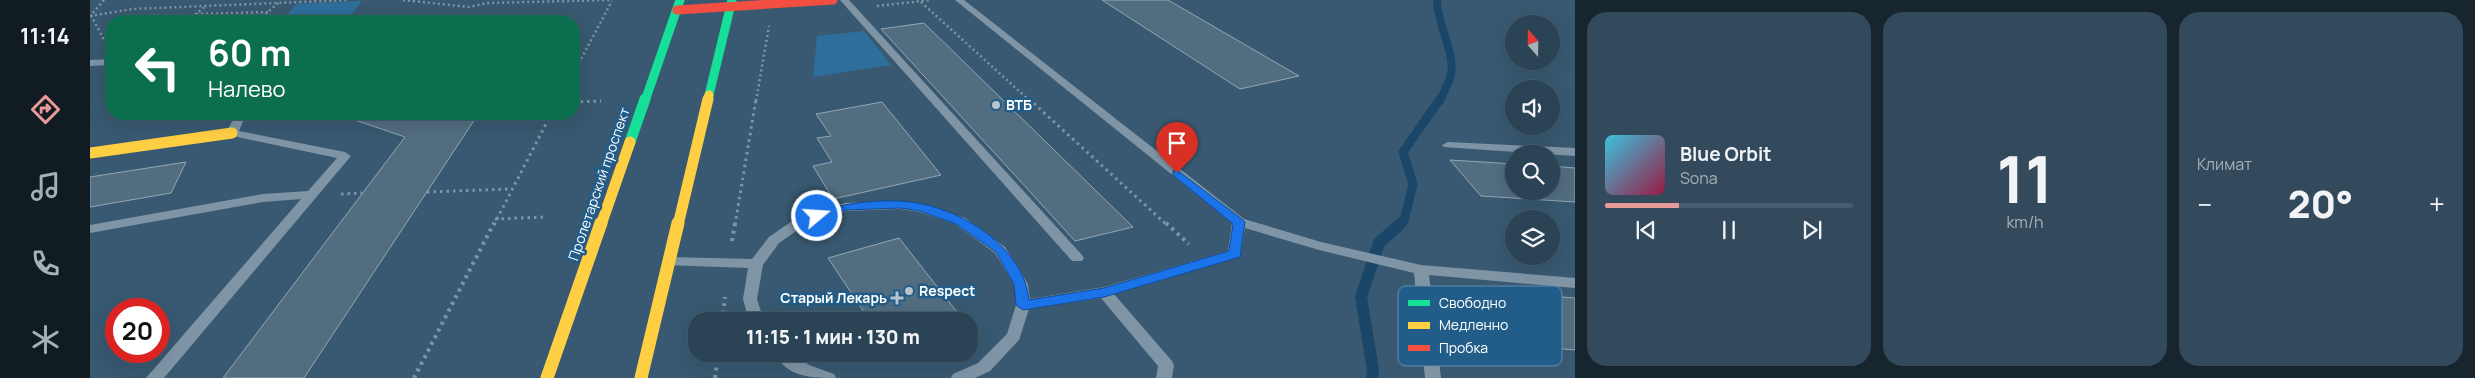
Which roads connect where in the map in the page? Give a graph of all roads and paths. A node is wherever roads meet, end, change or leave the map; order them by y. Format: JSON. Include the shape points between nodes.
{"nodes":[{"id":1,"x":104,"y":0,"type":"edge"},
{"id":2,"x":349,"y":0,"type":"edge"},
{"id":3,"x":404,"y":0,"type":"edge"},
{"id":4,"x":613,"y":0,"type":"edge"},
{"id":5,"x":833,"y":0,"type":"edge"},
{"id":6,"x":844,"y":0,"type":"edge"},
{"id":7,"x":959,"y":0,"type":"edge"},
{"id":8,"x":921,"y":1,"type":"edge"},
{"id":9,"x":278,"y":3,"type":"junction"},
{"id":10,"x":732,"y":4,"type":"edge"},
{"id":11,"x":207,"y":5,"type":"junction"},
{"id":12,"x":678,"y":5,"type":"edge"},
{"id":13,"x":268,"y":12,"type":"junction"},
{"id":14,"x":196,"y":14,"type":"joint"},
{"id":15,"x":265,"y":15,"type":"edge"},
{"id":16,"x":90,"y":16,"type":"edge"},
{"id":17,"x":770,"y":17,"type":"dead end"},
{"id":18,"x":105,"y":43,"type":"edge"},
{"id":19,"x":580,"y":61,"type":"edge"},
{"id":20,"x":105,"y":62,"type":"edge"},
{"id":21,"x":90,"y":63,"type":"edge"},
{"id":22,"x":601,"y":101,"type":"dead end"},
{"id":23,"x":580,"y":102,"type":"edge"},
{"id":24,"x":238,"y":120,"type":"edge"},
{"id":25,"x":548,"y":120,"type":"edge"},
{"id":26,"x":232,"y":134,"type":"junction"},
{"id":27,"x":1448,"y":145,"type":"dead end"},
{"id":28,"x":1575,"y":152,"type":"edge"},
{"id":29,"x":90,"y":153,"type":"edge"},
{"id":30,"x":510,"y":189,"type":"junction"},
{"id":31,"x":427,"y":192,"type":"dead end"},
{"id":32,"x":312,"y":195,"type":"junction"},
{"id":33,"x":545,"y":217,"type":"dead end"},
{"id":34,"x":495,"y":219,"type":"junction"},
{"id":35,"x":1239,"y":222,"type":"junction"},
{"id":36,"x":90,"y":229,"type":"edge"},
{"id":37,"x":1077,"y":258,"type":"dead end"},
{"id":38,"x":669,"y":262,"type":"junction"},
{"id":39,"x":1208,"y":262,"type":"junction"},
{"id":40,"x":728,"y":264,"type":"junction"},
{"id":41,"x":756,"y":264,"type":"junction"},
{"id":42,"x":1421,"y":270,"type":"junction"},
{"id":43,"x":1575,"y":283,"type":"edge"},
{"id":44,"x":1423,"y":286,"type":"edge"},
{"id":45,"x":1104,"y":292,"type":"junction"},
{"id":46,"x":1023,"y":305,"type":"junction"},
{"id":47,"x":723,"y":312,"type":"edge"},
{"id":48,"x":754,"y":312,"type":"edge"},
{"id":49,"x":717,"y":362,"type":"edge"},
{"id":50,"x":791,"y":362,"type":"edge"},
{"id":51,"x":154,"y":378,"type":"edge"},
{"id":52,"x":414,"y":378,"type":"edge"},
{"id":53,"x":546,"y":378,"type":"edge"},
{"id":54,"x":641,"y":378,"type":"edge"},
{"id":55,"x":715,"y":378,"type":"edge"},
{"id":56,"x":828,"y":378,"type":"edge"},
{"id":57,"x":959,"y":378,"type":"edge"},
{"id":58,"x":1164,"y":378,"type":"edge"}],
"edges":[{"from":1,"to":16,"type":"path"},
{"from":2,"to":9,"type":"path"},
{"from":3,"to":4,"type":"path","via":[[469,7],[487,3]]},
{"from":4,"to":19,"type":"path"},
{"from":5,"to":10,"type":"main road"},
{"from":6,"to":37,"type":"lane"},
{"from":7,"to":35,"type":"lane"},
{"from":8,"to":39,"type":"path"},
{"from":9,"to":11,"type":"path"},
{"from":9,"to":13,"type":"path"},
{"from":10,"to":12,"type":"main road"},
{"from":10,"to":38,"type":"main road"},
{"from":11,"to":14,"type":"path"},
{"from":11,"to":16,"type":"path","via":[[132,9]]},
{"from":12,"to":53,"type":"main road","name":"Пролетарский проспект"},
{"from":13,"to":14,"type":"path"},
{"from":13,"to":15,"type":"path"},
{"from":16,"to":18,"type":"path"},
{"from":17,"to":40,"type":"path"},
{"from":20,"to":21,"type":"lane"},
{"from":22,"to":23,"type":"path"},
{"from":24,"to":26,"type":"lane"},
{"from":25,"to":30,"type":"path"},
{"from":26,"to":29,"type":"main road"},
{"from":26,"to":32,"type":"lane","via":[[345,156]]},
{"from":27,"to":28,"type":"lane"},
{"from":30,"to":31,"type":"path"},
{"from":30,"to":34,"type":"path"},
{"from":32,"to":36,"type":"lane","via":[[263,198]]},
{"from":32,"to":51,"type":"lane"},
{"from":33,"to":34,"type":"path"},
{"from":34,"to":52,"type":"path"},
{"from":35,"to":39,"type":"lane","via":[[1235,254]]},
{"from":35,"to":42,"type":"lane","via":[[1319,246]]},
{"from":38,"to":40,"type":"lane"},
{"from":38,"to":54,"type":"main road"},
{"from":39,"to":45,"type":"lane"},
{"from":40,"to":41,"type":"lane"},
{"from":40,"to":47,"type":"path"},
{"from":41,"to":46,"type":"lane","via":[[774,240],[803,220],[845,207],[900,205],[922,208],[960,221],[1000,250],[1021,284]]},
{"from":41,"to":48,"type":"lane","via":[[750,300]]},
{"from":42,"to":43,"type":"lane"},
{"from":42,"to":44,"type":"lane"},
{"from":45,"to":46,"type":"lane"},
{"from":45,"to":58,"type":"lane","via":[[1166,365]]},
{"from":46,"to":57,"type":"lane","via":[[1014,336],[984,367]]},
{"from":49,"to":55,"type":"path"},
{"from":50,"to":56,"type":"lane","via":[[814,375]]}]}
